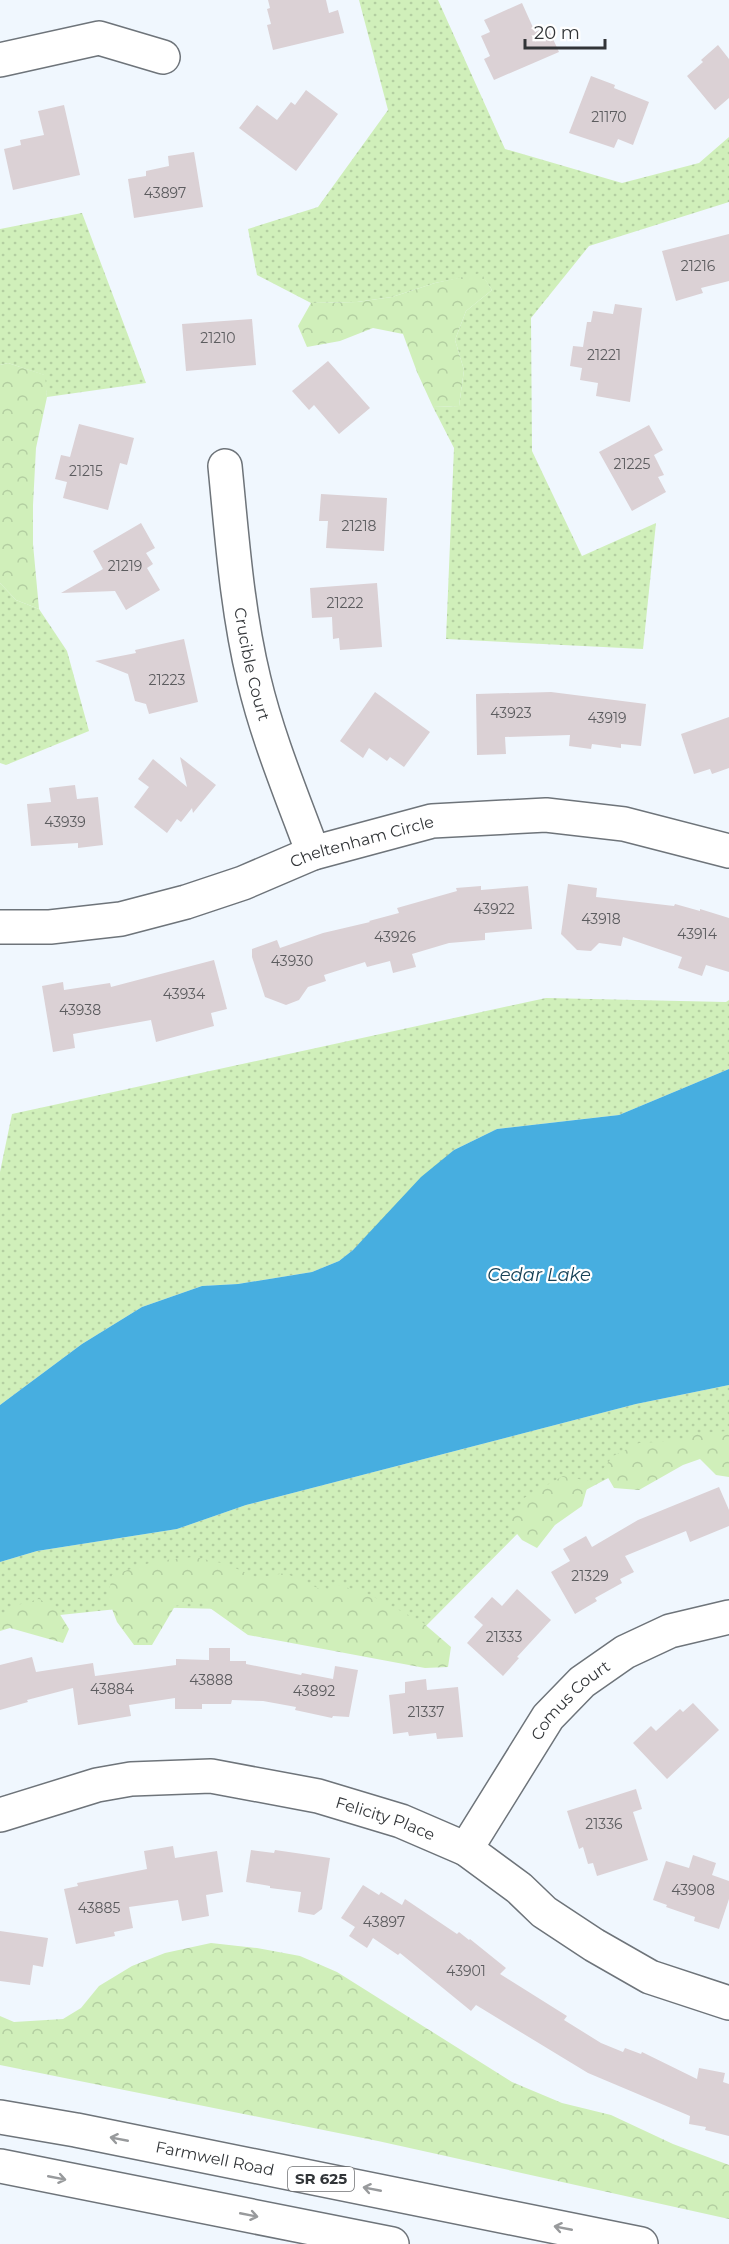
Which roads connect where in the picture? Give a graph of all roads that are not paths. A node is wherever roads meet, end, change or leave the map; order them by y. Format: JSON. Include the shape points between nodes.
{"nodes":[{"id":1,"x":163,"y":57,"type":"dead end"},
{"id":2,"x":0,"y":60,"type":"edge"},
{"id":3,"x":225,"y":466,"type":"dead end"},
{"id":4,"x":729,"y":850,"type":"edge"},
{"id":5,"x":313,"y":853,"type":"junction"},
{"id":6,"x":0,"y":927,"type":"edge"},
{"id":7,"x":729,"y":1617,"type":"edge"},
{"id":8,"x":0,"y":1815,"type":"edge"},
{"id":9,"x":466,"y":1849,"type":"junction"},
{"id":10,"x":729,"y":2003,"type":"edge"},
{"id":11,"x":0,"y":2117,"type":"edge"},
{"id":12,"x":0,"y":2166,"type":"edge"},
{"id":13,"x":392,"y":2244,"type":"edge"},
{"id":14,"x":641,"y":2244,"type":"edge"}],
"edges":[{"from":1,"to":2,"type":"street","via":[[99,38]]},
{"from":3,"to":5,"type":"street","name":"Crucible Court","via":[[240,609],[254,680],[274,748]]},
{"from":4,"to":5,"type":"street","name":"Cheltenham Circle","via":[[624,824],[546,815],[432,821]]},
{"from":5,"to":6,"type":"street","name":"Cheltenham Circle","via":[[243,883],[121,919],[50,927]]},
{"from":7,"to":9,"type":"street","name":"Comus Court","via":[[670,1631],[625,1652],[582,1682],[548,1717]]},
{"from":8,"to":9,"type":"street","name":"Felicity Place","via":[[97,1785],[131,1779],[211,1776],[318,1796],[375,1812]]},
{"from":9,"to":10,"type":"street","name":"Felicity Place","via":[[544,1912],[594,1945],[650,1977]]},
{"from":14,"to":11,"type":"street","name":"Farmwell Road","number":"SR 625","one_way":true},
{"from":12,"to":13,"type":"street","one_way":true}]}
